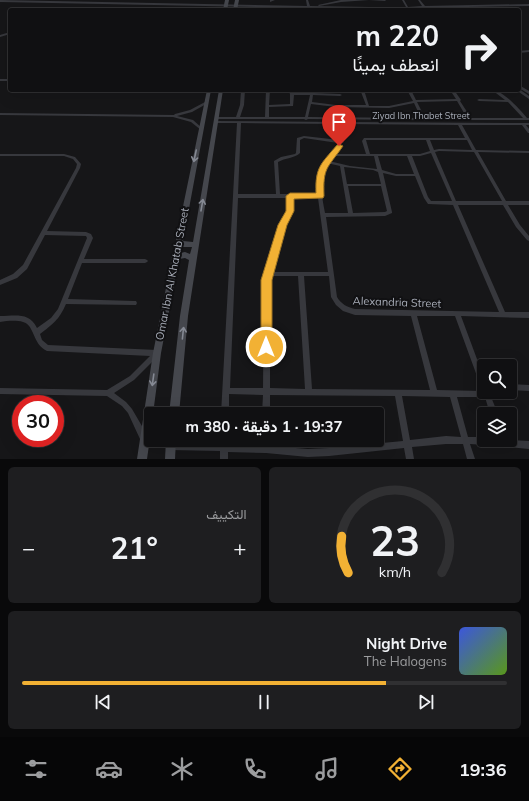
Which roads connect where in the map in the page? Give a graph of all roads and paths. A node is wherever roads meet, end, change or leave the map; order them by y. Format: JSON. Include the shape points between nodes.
{"nodes":[{"id":1,"x":274,"y":0,"type":"edge"},
{"id":2,"x":307,"y":0,"type":"edge"},
{"id":3,"x":318,"y":0,"type":"edge"},
{"id":4,"x":351,"y":0,"type":"edge"},
{"id":5,"x":369,"y":0,"type":"edge"},
{"id":6,"x":385,"y":0,"type":"edge"},
{"id":7,"x":403,"y":0,"type":"edge"},
{"id":8,"x":419,"y":0,"type":"edge"},
{"id":9,"x":452,"y":0,"type":"edge"},
{"id":10,"x":485,"y":0,"type":"edge"},
{"id":11,"x":271,"y":1,"type":"edge"},
{"id":12,"x":336,"y":1,"type":"edge"},
{"id":13,"x":0,"y":2,"type":"edge"},
{"id":14,"x":491,"y":5,"type":"junction"},
{"id":15,"x":320,"y":6,"type":"junction"},
{"id":16,"x":458,"y":6,"type":"junction"},
{"id":17,"x":519,"y":6,"type":"junction"},
{"id":18,"x":271,"y":7,"type":"junction"},
{"id":19,"x":528,"y":7,"type":"edge"},
{"id":20,"x":207,"y":8,"type":"edge"},
{"id":21,"x":262,"y":8,"type":"edge"},
{"id":22,"x":309,"y":8,"type":"junction"},
{"id":23,"x":345,"y":8,"type":"edge"},
{"id":24,"x":408,"y":8,"type":"edge"},
{"id":25,"x":425,"y":8,"type":"edge"},
{"id":26,"x":437,"y":8,"type":"edge"},
{"id":27,"x":457,"y":8,"type":"edge"},
{"id":28,"x":209,"y":92,"type":"edge"},
{"id":29,"x":222,"y":92,"type":"edge"},
{"id":30,"x":243,"y":92,"type":"edge"},
{"id":31,"x":268,"y":92,"type":"edge"},
{"id":32,"x":291,"y":92,"type":"edge"},
{"id":33,"x":313,"y":92,"type":"edge"},
{"id":34,"x":340,"y":92,"type":"edge"},
{"id":35,"x":363,"y":92,"type":"edge"},
{"id":36,"x":410,"y":92,"type":"edge"},
{"id":37,"x":453,"y":92,"type":"edge"},
{"id":38,"x":497,"y":92,"type":"edge"},
{"id":39,"x":521,"y":92,"type":"edge"},
{"id":40,"x":529,"y":98,"type":"edge"},
{"id":41,"x":459,"y":100,"type":"junction"},
{"id":42,"x":479,"y":100,"type":"dead end"},
{"id":43,"x":414,"y":101,"type":"junction"},
{"id":44,"x":509,"y":101,"type":"junction"},
{"id":45,"x":206,"y":103,"type":"junction"},
{"id":46,"x":310,"y":104,"type":"junction"},
{"id":47,"x":267,"y":106,"type":"junction"},
{"id":48,"x":343,"y":106,"type":"junction"},
{"id":49,"x":368,"y":107,"type":"junction"},
{"id":50,"x":0,"y":114,"type":"edge"},
{"id":51,"x":173,"y":116,"type":"junction"},
{"id":52,"x":267,"y":117,"type":"junction"},
{"id":53,"x":423,"y":118,"type":"junction"},
{"id":54,"x":470,"y":119,"type":"junction"},
{"id":55,"x":528,"y":119,"type":"edge"},
{"id":56,"x":216,"y":120,"type":"junction"},
{"id":57,"x":238,"y":120,"type":"junction"},
{"id":58,"x":306,"y":120,"type":"junction"},
{"id":59,"x":342,"y":122,"type":"junction"},
{"id":60,"x":425,"y":123,"type":"junction"},
{"id":61,"x":459,"y":123,"type":"junction"},
{"id":62,"x":523,"y":124,"type":"junction"},
{"id":63,"x":529,"y":124,"type":"edge"},
{"id":64,"x":201,"y":129,"type":"junction"},
{"id":65,"x":529,"y":132,"type":"edge"},
{"id":66,"x":427,"y":139,"type":"junction"},
{"id":67,"x":468,"y":139,"type":"junction"},
{"id":68,"x":342,"y":142,"type":"junction"},
{"id":69,"x":433,"y":151,"type":"junction"},
{"id":70,"x":475,"y":151,"type":"junction"},
{"id":71,"x":529,"y":152,"type":"edge"},
{"id":72,"x":0,"y":155,"type":"edge"},
{"id":73,"x":333,"y":155,"type":"junction"},
{"id":74,"x":368,"y":155,"type":"junction"},
{"id":75,"x":376,"y":155,"type":"junction"},
{"id":76,"x":409,"y":155,"type":"junction"},
{"id":77,"x":326,"y":162,"type":"junction"},
{"id":78,"x":342,"y":166,"type":"junction"},
{"id":79,"x":380,"y":170,"type":"junction"},
{"id":80,"x":416,"y":175,"type":"junction"},
{"id":81,"x":384,"y":185,"type":"junction"},
{"id":82,"x":345,"y":186,"type":"junction"},
{"id":83,"x":236,"y":196,"type":"junction"},
{"id":84,"x":278,"y":196,"type":"junction"},
{"id":85,"x":290,"y":196,"type":"junction"},
{"id":86,"x":320,"y":196,"type":"junction"},
{"id":87,"x":505,"y":203,"type":"junction"},
{"id":88,"x":529,"y":203,"type":"edge"},
{"id":89,"x":455,"y":204,"type":"junction"},
{"id":90,"x":323,"y":215,"type":"junction"},
{"id":91,"x":350,"y":215,"type":"junction"},
{"id":92,"x":43,"y":233,"type":"junction"},
{"id":93,"x":529,"y":239,"type":"edge"},
{"id":94,"x":178,"y":243,"type":"junction"},
{"id":95,"x":196,"y":244,"type":"junction"},
{"id":96,"x":176,"y":256,"type":"junction"},
{"id":97,"x":193,"y":258,"type":"junction"},
{"id":98,"x":81,"y":261,"type":"junction"},
{"id":99,"x":145,"y":261,"type":"dead end"},
{"id":100,"x":268,"y":274,"type":"junction"},
{"id":101,"x":301,"y":274,"type":"junction"},
{"id":102,"x":331,"y":274,"type":"junction"},
{"id":103,"x":0,"y":283,"type":"edge"},
{"id":104,"x":64,"y":301,"type":"junction"},
{"id":105,"x":134,"y":303,"type":"dead end"},
{"id":106,"x":413,"y":313,"type":"junction"},
{"id":107,"x":457,"y":314,"type":"junction"},
{"id":108,"x":503,"y":315,"type":"junction"},
{"id":109,"x":529,"y":315,"type":"edge"},
{"id":110,"x":0,"y":319,"type":"edge"},
{"id":111,"x":36,"y":333,"type":"junction"},
{"id":112,"x":157,"y":353,"type":"junction"},
{"id":113,"x":477,"y":368,"type":"edge"},
{"id":114,"x":517,"y":387,"type":"edge"},
{"id":115,"x":529,"y":388,"type":"edge"},
{"id":116,"x":477,"y":390,"type":"edge"},
{"id":117,"x":0,"y":391,"type":"edge"},
{"id":118,"x":226,"y":391,"type":"junction"},
{"id":119,"x":266,"y":391,"type":"junction"},
{"id":120,"x":309,"y":392,"type":"junction"},
{"id":121,"x":108,"y":393,"type":"junction"},
{"id":122,"x":398,"y":393,"type":"junction"},
{"id":123,"x":434,"y":393,"type":"junction"},
{"id":124,"x":452,"y":393,"type":"junction"},
{"id":125,"x":149,"y":407,"type":"edge"},
{"id":126,"x":175,"y":407,"type":"edge"},
{"id":127,"x":225,"y":407,"type":"edge"},
{"id":128,"x":266,"y":407,"type":"edge"},
{"id":129,"x":144,"y":438,"type":"joint"},
{"id":130,"x":466,"y":440,"type":"junction"},
{"id":131,"x":477,"y":440,"type":"edge"},
{"id":132,"x":407,"y":443,"type":"junction"},
{"id":133,"x":517,"y":443,"type":"edge"},
{"id":134,"x":529,"y":445,"type":"edge"},
{"id":135,"x":171,"y":447,"type":"edge"},
{"id":136,"x":224,"y":447,"type":"edge"},
{"id":137,"x":249,"y":447,"type":"edge"},
{"id":138,"x":266,"y":449,"type":"joint"},
{"id":139,"x":142,"y":459,"type":"edge"},
{"id":140,"x":170,"y":459,"type":"edge"},
{"id":141,"x":224,"y":459,"type":"edge"},
{"id":142,"x":410,"y":459,"type":"edge"},
{"id":143,"x":471,"y":459,"type":"edge"}],
"edges":[{"from":1,"to":11,"type":"street"},
{"from":2,"to":22,"type":"street"},
{"from":3,"to":15,"type":"street"},
{"from":4,"to":5,"type":"street"},
{"from":4,"to":12,"type":"street"},
{"from":5,"to":6,"type":"street"},
{"from":7,"to":24,"type":"street"},
{"from":8,"to":25,"type":"street"},
{"from":9,"to":16,"type":"street"},
{"from":10,"to":14,"type":"street"},
{"from":11,"to":18,"type":"street"},
{"from":12,"to":15,"type":"street"},
{"from":13,"to":20,"type":"street"},
{"from":14,"to":16,"type":"street"},
{"from":14,"to":17,"type":"street"},
{"from":15,"to":22,"type":"street"},
{"from":15,"to":23,"type":"street"},
{"from":16,"to":26,"type":"street"},
{"from":17,"to":19,"type":"street"},
{"from":17,"to":27,"type":"street"},
{"from":18,"to":21,"type":"street"},
{"from":18,"to":22,"type":"street"},
{"from":28,"to":45,"type":"street","name":"Omar Ibn Al Khatab Street"},
{"from":29,"to":56,"type":"street","name":"Omar Ibn Al Khatab Street"},
{"from":30,"to":57,"type":"street"},
{"from":31,"to":47,"type":"street"},
{"from":32,"to":33,"type":"street"},
{"from":32,"to":47,"type":"street","via":[[290,106]]},
{"from":33,"to":34,"type":"street"},
{"from":33,"to":46,"type":"street"},
{"from":34,"to":48,"type":"street"},
{"from":35,"to":49,"type":"street"},
{"from":36,"to":43,"type":"street"},
{"from":37,"to":41,"type":"street"},
{"from":38,"to":44,"type":"street"},
{"from":39,"to":40,"type":"street"},
{"from":41,"to":43,"type":"street"},
{"from":41,"to":54,"type":"street"},
{"from":42,"to":44,"type":"street"},
{"from":43,"to":49,"type":"street","via":[[393,107]]},
{"from":43,"to":53,"type":"street"},
{"from":44,"to":55,"type":"street"},
{"from":45,"to":51,"type":"street"},
{"from":45,"to":64,"type":"street","name":"Omar Ibn Al Khatab Street"},
{"from":46,"to":48,"type":"street"},
{"from":46,"to":58,"type":"street"},
{"from":47,"to":52,"type":"street"},
{"from":48,"to":49,"type":"street"},
{"from":50,"to":51,"type":"street"},
{"from":51,"to":64,"type":"street","via":[[192,121]]},
{"from":52,"to":57,"type":"street","name":"Ziyad Ibn Thabet Street"},
{"from":52,"to":58,"type":"street","name":"Ziyad Ibn Thabet Street"},
{"from":53,"to":54,"type":"street","name":"Ziyad Ibn Thabet Street"},
{"from":53,"to":58,"type":"street","name":"Ziyad Ibn Thabet Street"},
{"from":53,"to":60,"type":"street"},
{"from":54,"to":55,"type":"street","name":"Ziyad Ibn Thabet Street"},
{"from":56,"to":57,"type":"street","name":"Ziyad Ibn Thabet Street"},
{"from":95,"to":56,"type":"street","name":"Omar Ibn Al Khatab Street","one_way":true},
{"from":57,"to":58,"type":"street","name":"Ziyad Ibn Thabet Street"},
{"from":57,"to":83,"type":"street"},
{"from":58,"to":59,"type":"street","name":"Ziyad Ibn Thabet Street"},
{"from":59,"to":60,"type":"street","name":"Ziyad Ibn Thabet Street"},
{"from":59,"to":68,"type":"street"},
{"from":60,"to":61,"type":"street","name":"Ziyad Ibn Thabet Street"},
{"from":61,"to":62,"type":"street","name":"Ziyad Ibn Thabet Street"},
{"from":61,"to":67,"type":"street"},
{"from":62,"to":63,"type":"street","name":"Ziyad Ibn Thabet Street"},
{"from":62,"to":65,"type":"street"},
{"from":64,"to":94,"type":"street","name":"Omar Ibn Al Khatab Street","one_way":true},
{"from":66,"to":67,"type":"street"},
{"from":66,"to":69,"type":"street"},
{"from":66,"to":74,"type":"street","via":[[365,139]]},
{"from":67,"to":70,"type":"street"},
{"from":68,"to":73,"type":"street","name":"Alexandria Street"},
{"from":68,"to":84,"type":"street","via":[[304,137],[298,139],[296,155],[276,161]]},
{"from":69,"to":70,"type":"street"},
{"from":69,"to":76,"type":"street"},
{"from":69,"to":89,"type":"street"},
{"from":70,"to":71,"type":"street"},
{"from":70,"to":87,"type":"street"},
{"from":72,"to":92,"type":"street","via":[[64,155],[77,161],[78,168]]},
{"from":73,"to":74,"type":"street"},
{"from":73,"to":77,"type":"street","name":"Alexandria Street"},
{"from":74,"to":75,"type":"street"},
{"from":75,"to":76,"type":"street"},
{"from":75,"to":79,"type":"street"},
{"from":76,"to":80,"type":"street"},
{"from":77,"to":78,"type":"street"},
{"from":77,"to":86,"type":"street","name":"Alexandria Street","via":[[320,174]]},
{"from":78,"to":79,"type":"street"},
{"from":78,"to":82,"type":"street"},
{"from":79,"to":80,"type":"street","via":[[396,175]]},
{"from":79,"to":81,"type":"street"},
{"from":80,"to":89,"type":"street","via":[[427,201],[434,204]]},
{"from":81,"to":82,"type":"street"},
{"from":81,"to":91,"type":"street","via":[[390,209],[388,214]]},
{"from":82,"to":91,"type":"street"},
{"from":83,"to":84,"type":"street"},
{"from":83,"to":118,"type":"street"},
{"from":84,"to":85,"type":"street"},
{"from":85,"to":86,"type":"street"},
{"from":85,"to":100,"type":"street","via":[[290,211],[282,225]]},
{"from":86,"to":90,"type":"street","name":"Alexandria Street"},
{"from":87,"to":88,"type":"street"},
{"from":87,"to":89,"type":"street"},
{"from":87,"to":93,"type":"street"},
{"from":89,"to":108,"type":"street"},
{"from":90,"to":91,"type":"street"},
{"from":90,"to":102,"type":"street","name":"Alexandria Street"},
{"from":92,"to":98,"type":"street","via":[[89,234],[90,238]]},
{"from":92,"to":103,"type":"street","via":[[25,267]]},
{"from":94,"to":95,"type":"street"},
{"from":94,"to":96,"type":"street","name":"Omar Ibn Al Khatab Street"},
{"from":95,"to":97,"type":"street","name":"Omar Ibn Al Khatab Street"},
{"from":96,"to":97,"type":"street","via":[[185,255]]},
{"from":96,"to":112,"type":"street","name":"Omar Ibn Al Khatab Street"},
{"from":126,"to":97,"type":"street","name":"Omar Ibn Al Khatab Street","one_way":true},
{"from":98,"to":99,"type":"street"},
{"from":98,"to":104,"type":"street"},
{"from":100,"to":101,"type":"street"},
{"from":100,"to":119,"type":"street"},
{"from":101,"to":102,"type":"street"},
{"from":101,"to":120,"type":"street"},
{"from":102,"to":106,"type":"street","name":"Alexandria Street","via":[[334,297],[348,311]]},
{"from":104,"to":105,"type":"street"},
{"from":104,"to":111,"type":"street","via":[[56,317]]},
{"from":106,"to":107,"type":"street","name":"Alexandria Street"},
{"from":106,"to":123,"type":"street"},
{"from":107,"to":108,"type":"street","name":"Alexandria Street"},
{"from":107,"to":113,"type":"street"},
{"from":108,"to":109,"type":"street","name":"Alexandria Street"},
{"from":110,"to":111,"type":"street","via":[[27,320]]},
{"from":111,"to":112,"type":"street","via":[[41,344],[48,348]]},
{"from":112,"to":121,"type":"street","via":[[132,378]]},
{"from":112,"to":125,"type":"street","name":"Omar Ibn Al Khatab Street","one_way":true},
{"from":114,"to":115,"type":"street"},
{"from":116,"to":124,"type":"street"},
{"from":117,"to":121,"type":"street"},
{"from":118,"to":119,"type":"street"},
{"from":118,"to":127,"type":"street"},
{"from":119,"to":120,"type":"street"},
{"from":119,"to":128,"type":"street"},
{"from":120,"to":122,"type":"street"},
{"from":121,"to":129,"type":"street","via":[[130,411]]},
{"from":122,"to":123,"type":"street"},
{"from":122,"to":132,"type":"street"},
{"from":123,"to":124,"type":"street"},
{"from":124,"to":130,"type":"street"},
{"from":129,"to":139,"type":"street","name":"Omar Ibn Al Khatab Street"},
{"from":130,"to":131,"type":"street"},
{"from":130,"to":132,"type":"street"},
{"from":130,"to":143,"type":"street"},
{"from":132,"to":138,"type":"street","via":[[308,453]]},
{"from":132,"to":142,"type":"street"},
{"from":133,"to":134,"type":"street"},
{"from":135,"to":140,"type":"street"},
{"from":136,"to":141,"type":"street"},
{"from":137,"to":138,"type":"street"}]}
